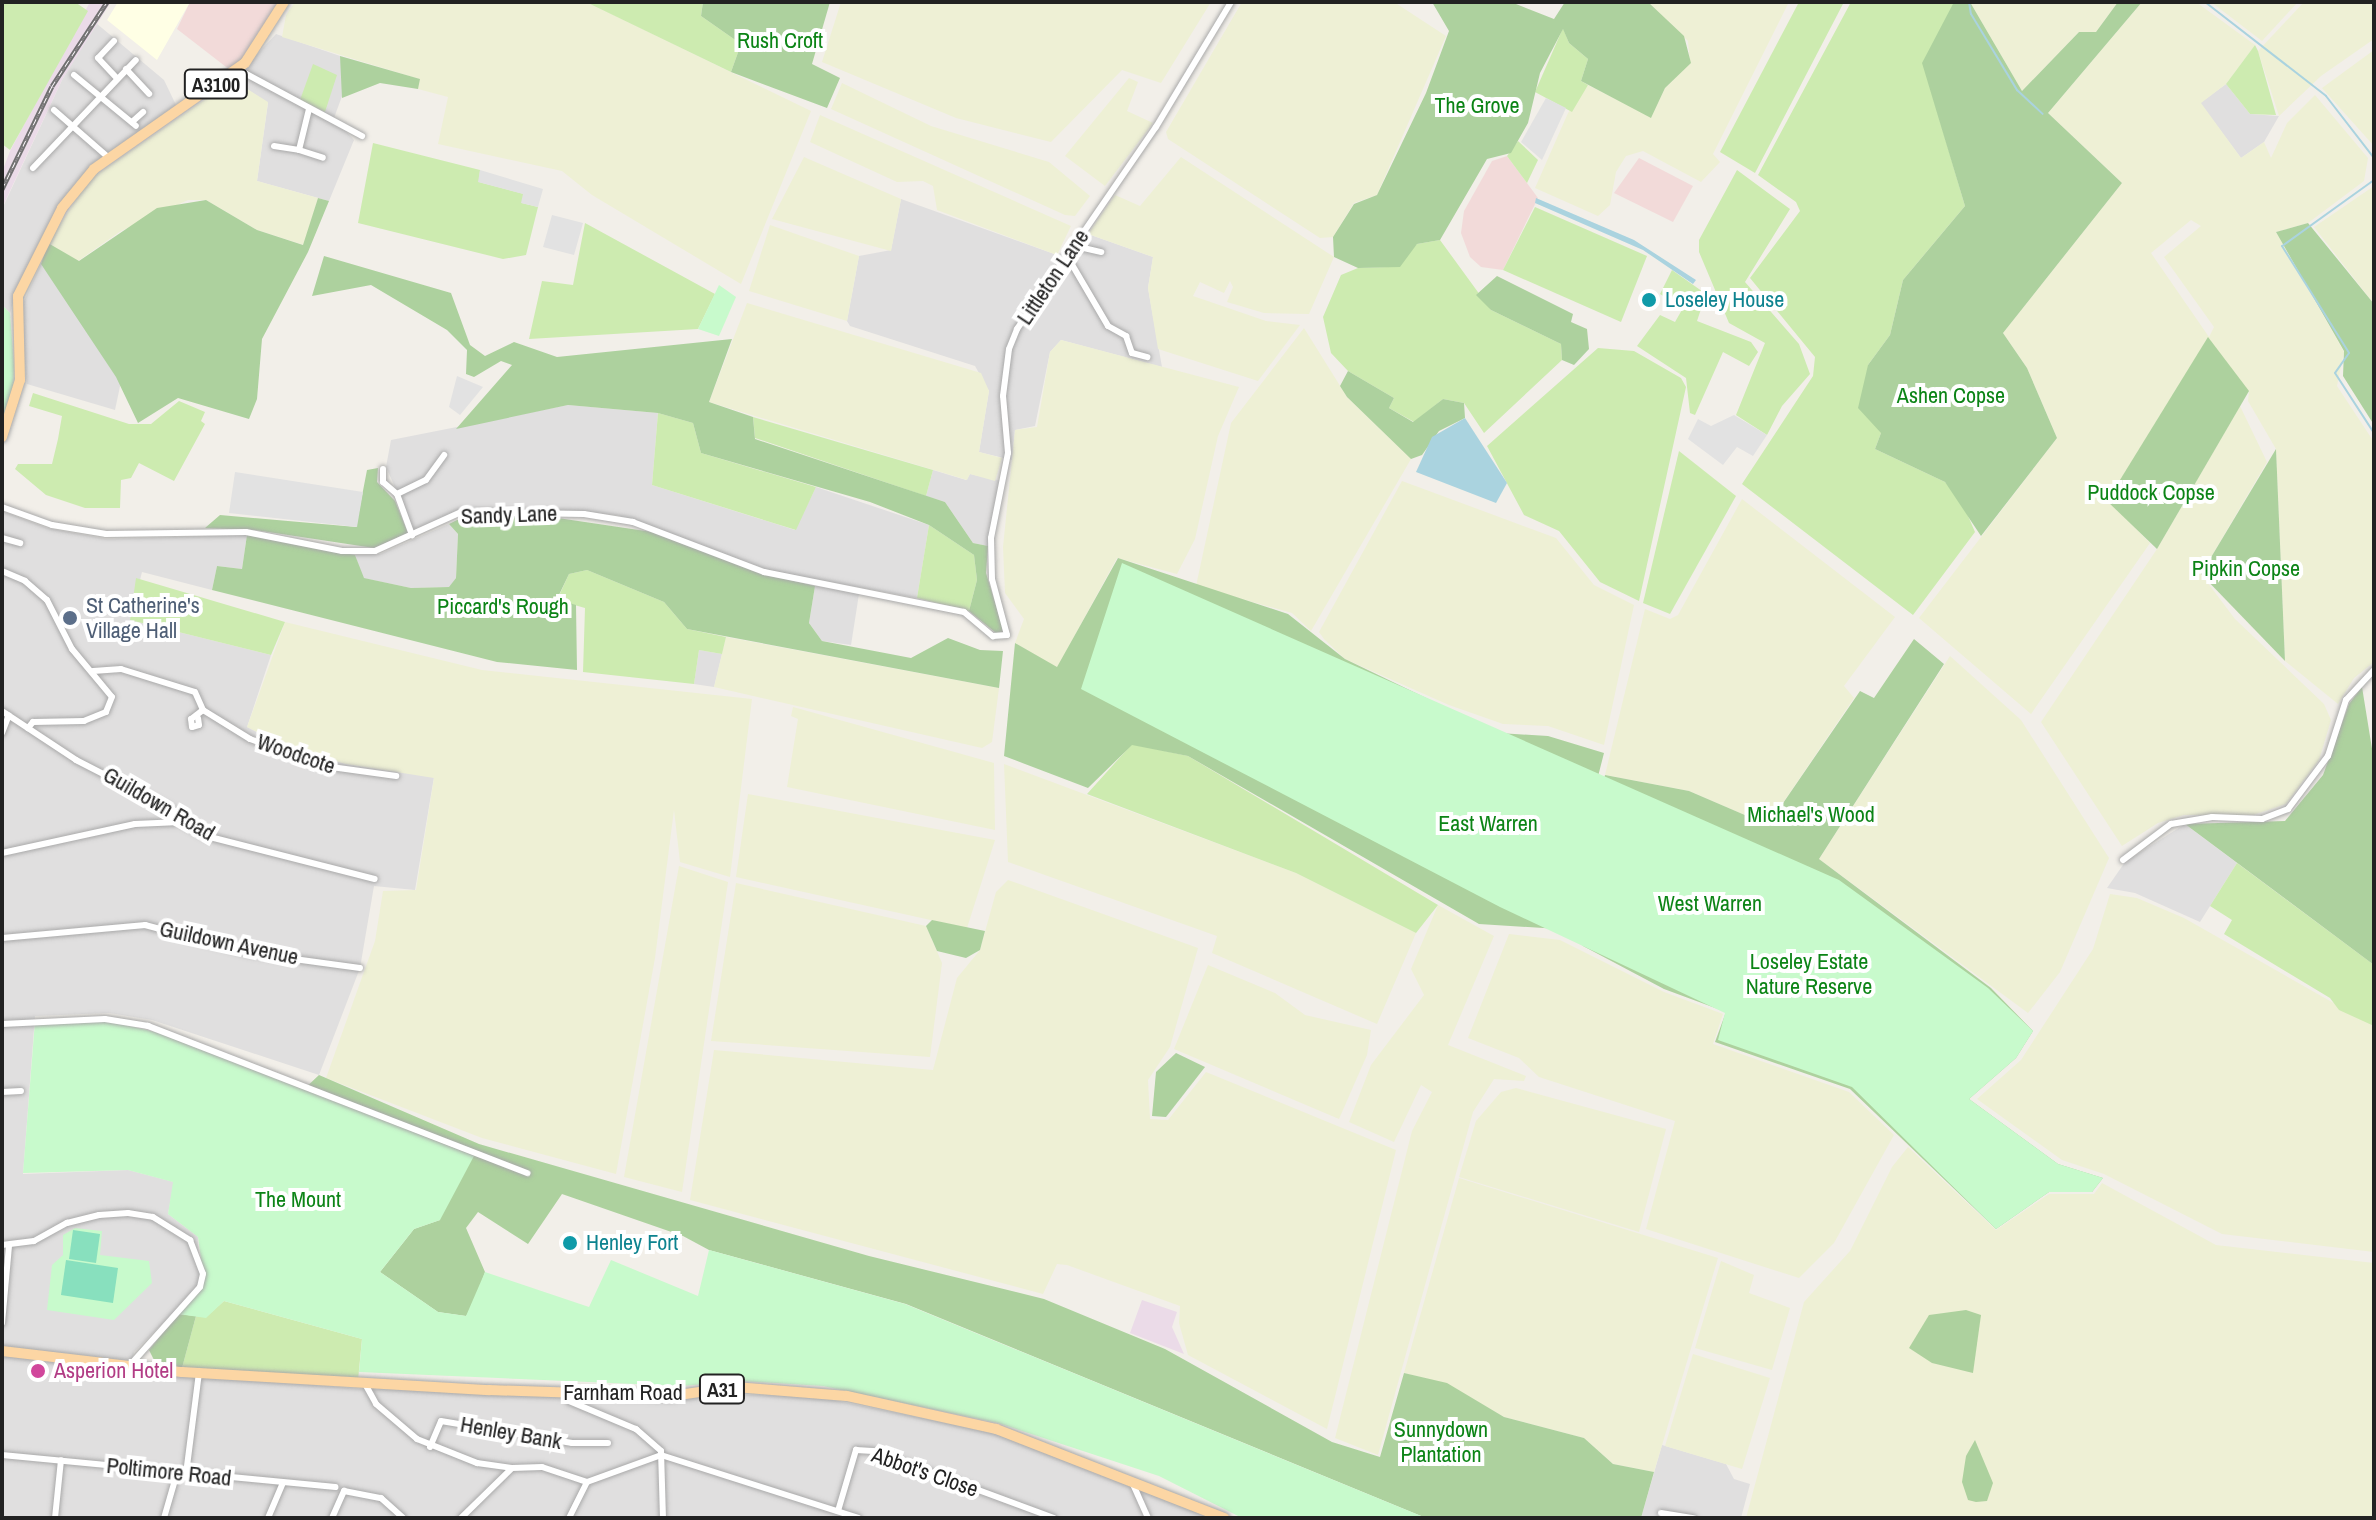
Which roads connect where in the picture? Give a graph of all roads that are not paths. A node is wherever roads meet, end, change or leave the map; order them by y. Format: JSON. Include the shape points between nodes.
{"nodes":[{"id":1,"x":284,"y":2,"type":"edge"},
{"id":2,"x":1231,"y":2,"type":"edge"},
{"id":3,"x":114,"y":41,"type":"dead end"},
{"id":4,"x":98,"y":58,"type":"junction"},
{"id":5,"x":136,"y":60,"type":"dead end"},
{"id":6,"x":91,"y":65,"type":"dead end"},
{"id":7,"x":126,"y":69,"type":"junction"},
{"id":8,"x":237,"y":69,"type":"junction"},
{"id":9,"x":74,"y":75,"type":"dead end"},
{"id":10,"x":116,"y":77,"type":"junction"},
{"id":11,"x":99,"y":93,"type":"junction"},
{"id":12,"x":149,"y":94,"type":"dead end"},
{"id":13,"x":309,"y":109,"type":"junction"},
{"id":14,"x":54,"y":110,"type":"dead end"},
{"id":15,"x":143,"y":112,"type":"dead end"},
{"id":16,"x":76,"y":126,"type":"junction"},
{"id":17,"x":362,"y":136,"type":"dead end"},
{"id":18,"x":274,"y":146,"type":"dead end"},
{"id":19,"x":299,"y":150,"type":"junction"},
{"id":20,"x":109,"y":158,"type":"junction"},
{"id":21,"x":323,"y":158,"type":"dead end"},
{"id":22,"x":33,"y":168,"type":"dead end"},
{"id":23,"x":1075,"y":246,"type":"junction"},
{"id":24,"x":1101,"y":252,"type":"dead end"},
{"id":25,"x":1067,"y":256,"type":"junction"},
{"id":26,"x":1147,"y":357,"type":"dead end"},
{"id":27,"x":2,"y":437,"type":"edge"},
{"id":28,"x":444,"y":455,"type":"dead end"},
{"id":29,"x":383,"y":469,"type":"dead end"},
{"id":30,"x":397,"y":494,"type":"junction"},
{"id":31,"x":2,"y":507,"type":"edge"},
{"id":32,"x":412,"y":535,"type":"junction"},
{"id":33,"x":2,"y":538,"type":"edge"},
{"id":34,"x":20,"y":543,"type":"dead end"},
{"id":35,"x":2,"y":571,"type":"edge"},
{"id":36,"x":1007,"y":635,"type":"joint"},
{"id":37,"x":2374,"y":670,"type":"edge"},
{"id":38,"x":93,"y":671,"type":"junction"},
{"id":39,"x":203,"y":710,"type":"junction"},
{"id":40,"x":5,"y":713,"type":"edge"},
{"id":41,"x":198,"y":718,"type":"dead end"},
{"id":42,"x":28,"y":728,"type":"junction"},
{"id":43,"x":2,"y":733,"type":"edge"},
{"id":44,"x":396,"y":776,"type":"dead end"},
{"id":45,"x":180,"y":822,"type":"junction"},
{"id":46,"x":2,"y":853,"type":"edge"},
{"id":47,"x":2123,"y":860,"type":"dead end"},
{"id":48,"x":375,"y":879,"type":"dead end"},
{"id":49,"x":2,"y":938,"type":"edge"},
{"id":50,"x":360,"y":968,"type":"dead end"},
{"id":51,"x":2,"y":1024,"type":"edge"},
{"id":52,"x":21,"y":1091,"type":"dead end"},
{"id":53,"x":2,"y":1092,"type":"edge"},
{"id":54,"x":527,"y":1173,"type":"dead end"},
{"id":55,"x":5,"y":1246,"type":"edge"},
{"id":56,"x":2,"y":1323,"type":"edge"},
{"id":57,"x":143,"y":1350,"type":"junction"},
{"id":58,"x":2,"y":1351,"type":"edge"},
{"id":59,"x":129,"y":1366,"type":"junction"},
{"id":60,"x":143,"y":1367,"type":"junction"},
{"id":61,"x":199,"y":1372,"type":"junction"},
{"id":62,"x":364,"y":1382,"type":"junction"},
{"id":63,"x":564,"y":1393,"type":"junction"},
{"id":64,"x":608,"y":1443,"type":"dead end"},
{"id":65,"x":430,"y":1447,"type":"junction"},
{"id":66,"x":2,"y":1455,"type":"edge"},
{"id":67,"x":661,"y":1455,"type":"junction"},
{"id":68,"x":61,"y":1460,"type":"junction"},
{"id":69,"x":490,"y":1464,"type":"junction"},
{"id":70,"x":512,"y":1468,"type":"junction"},
{"id":71,"x":177,"y":1473,"type":"junction"},
{"id":72,"x":186,"y":1474,"type":"junction"},
{"id":73,"x":1132,"y":1479,"type":"junction"},
{"id":74,"x":496,"y":1481,"type":"junction"},
{"id":75,"x":587,"y":1482,"type":"junction"},
{"id":76,"x":283,"y":1483,"type":"junction"},
{"id":77,"x":335,"y":1487,"type":"dead end"},
{"id":78,"x":838,"y":1511,"type":"junction"},
{"id":79,"x":1661,"y":1513,"type":"dead end"},
{"id":80,"x":55,"y":1518,"type":"edge"},
{"id":81,"x":164,"y":1518,"type":"edge"},
{"id":82,"x":268,"y":1518,"type":"edge"},
{"id":83,"x":332,"y":1518,"type":"edge"},
{"id":84,"x":403,"y":1518,"type":"edge"},
{"id":85,"x":461,"y":1518,"type":"edge"},
{"id":86,"x":569,"y":1518,"type":"edge"},
{"id":87,"x":663,"y":1518,"type":"edge"},
{"id":88,"x":858,"y":1518,"type":"edge"},
{"id":89,"x":1054,"y":1518,"type":"edge"},
{"id":90,"x":1148,"y":1518,"type":"edge"},
{"id":91,"x":1224,"y":1518,"type":"edge"},
{"id":92,"x":1694,"y":1518,"type":"edge"}],
"edges":[{"from":1,"to":8,"type":"main road","number":"A3100","via":[[260,45]]},
{"from":2,"to":23,"type":"street","name":"Littleton Lane","via":[[1184,83]]},
{"from":3,"to":4,"type":"street"},
{"from":4,"to":6,"type":"street"},
{"from":4,"to":10,"type":"street"},
{"from":5,"to":7,"type":"street"},
{"from":7,"to":10,"type":"street"},
{"from":7,"to":12,"type":"street"},
{"from":8,"to":13,"type":"street"},
{"from":8,"to":20,"type":"main road","number":"A3100"},
{"from":9,"to":11,"type":"street"},
{"from":10,"to":11,"type":"street"},
{"from":11,"to":15,"type":"street","via":[[134,124]]},
{"from":11,"to":16,"type":"street"},
{"from":13,"to":17,"type":"street"},
{"from":13,"to":19,"type":"street"},
{"from":14,"to":16,"type":"street"},
{"from":16,"to":20,"type":"street"},
{"from":16,"to":22,"type":"street"},
{"from":18,"to":19,"type":"street"},
{"from":19,"to":21,"type":"street"},
{"from":20,"to":27,"type":"main road","number":"A3100","via":[[62,208],[18,296],[20,380]]},
{"from":23,"to":24,"type":"street"},
{"from":23,"to":25,"type":"street","name":"Littleton Lane"},
{"from":25,"to":26,"type":"street","via":[[1108,326],[1126,336],[1132,353]]},
{"from":25,"to":36,"type":"street","name":"Littleton Lane","via":[[1017,329],[1004,377],[1008,453],[991,538],[992,579]]},
{"from":28,"to":30,"type":"street","via":[[426,480]]},
{"from":29,"to":30,"type":"street","via":[[383,482]]},
{"from":30,"to":32,"type":"street"},
{"from":31,"to":32,"type":"street","name":"Sandy Lane","via":[[52,525],[106,534],[246,532],[342,551],[375,551]]},
{"from":32,"to":36,"type":"street","name":"Sandy Lane","via":[[461,512],[561,512],[633,522],[764,572],[964,612],[993,636]]},
{"from":33,"to":34,"type":"street"},
{"from":35,"to":38,"type":"street","via":[[47,600],[72,649]]},
{"from":37,"to":47,"type":"street","via":[[2346,700],[2328,756],[2288,809],[2262,819],[2212,817],[2171,824]]},
{"from":38,"to":39,"type":"street","name":"Woodcote","via":[[121,669],[195,692]]},
{"from":38,"to":42,"type":"street","via":[[112,697],[106,712],[75,723],[33,722]]},
{"from":39,"to":41,"type":"street"},
{"from":39,"to":44,"type":"street","name":"Woodcote","via":[[250,739],[324,766]]},
{"from":40,"to":42,"type":"street","name":"Guildown Road"},
{"from":40,"to":43,"type":"street"},
{"from":42,"to":45,"type":"street","name":"Guildown Road","via":[[177,812]]},
{"from":45,"to":46,"type":"street","via":[[135,824]]},
{"from":45,"to":48,"type":"street","name":"Guildown Road","via":[[206,836]]},
{"from":49,"to":50,"type":"street","name":"Guildown Avenue","via":[[145,925],[250,953]]},
{"from":51,"to":54,"type":"street","via":[[105,1019],[148,1026]]},
{"from":52,"to":53,"type":"street"},
{"from":55,"to":56,"type":"street"},
{"from":55,"to":57,"type":"street","via":[[99,1215],[153,1217],[174,1228],[199,1258],[200,1287]]},
{"from":57,"to":59,"type":"street"},
{"from":57,"to":60,"type":"street"},
{"from":58,"to":59,"type":"main road","name":"Farnham Road","number":"A31"},
{"from":59,"to":60,"type":"main road","name":"Farnham Road","number":"A31"},
{"from":60,"to":61,"type":"main road","name":"Farnham Road","number":"A31"},
{"from":61,"to":62,"type":"main road","name":"Farnham Road","number":"A31"},
{"from":61,"to":72,"type":"street"},
{"from":62,"to":63,"type":"main road","name":"Farnham Road","number":"A31"},
{"from":62,"to":65,"type":"street","via":[[376,1404],[400,1428]]},
{"from":63,"to":67,"type":"street","via":[[569,1401],[636,1429]]},
{"from":63,"to":73,"type":"main road","name":"Farnham Road","number":"A31","via":[[671,1396],[735,1387],[847,1396],[996,1429]]},
{"from":64,"to":65,"type":"street","name":"Henley Bank","via":[[572,1443],[441,1421]]},
{"from":65,"to":69,"type":"street"},
{"from":66,"to":68,"type":"street","name":"Poltimore Road"},
{"from":67,"to":75,"type":"street"},
{"from":67,"to":78,"type":"street"},
{"from":67,"to":87,"type":"street"},
{"from":68,"to":71,"type":"street","name":"Poltimore Road"},
{"from":68,"to":80,"type":"street"},
{"from":69,"to":70,"type":"street"},
{"from":69,"to":74,"type":"street"},
{"from":70,"to":74,"type":"street"},
{"from":70,"to":75,"type":"street","via":[[557,1471]]},
{"from":71,"to":72,"type":"street","name":"Poltimore Road"},
{"from":71,"to":81,"type":"street"},
{"from":72,"to":76,"type":"street","name":"Poltimore Road"},
{"from":73,"to":90,"type":"street"},
{"from":73,"to":91,"type":"main road","name":"Farnham Road","number":"A31"},
{"from":74,"to":85,"type":"street"},
{"from":75,"to":86,"type":"street"},
{"from":76,"to":77,"type":"street","name":"Poltimore Road"},
{"from":76,"to":82,"type":"street"},
{"from":78,"to":88,"type":"street"},
{"from":78,"to":89,"type":"street","name":"Abbot's Close","via":[[856,1450],[873,1451]]},
{"from":79,"to":92,"type":"street"},
{"from":83,"to":84,"type":"street","via":[[344,1491],[381,1498]]}]}
